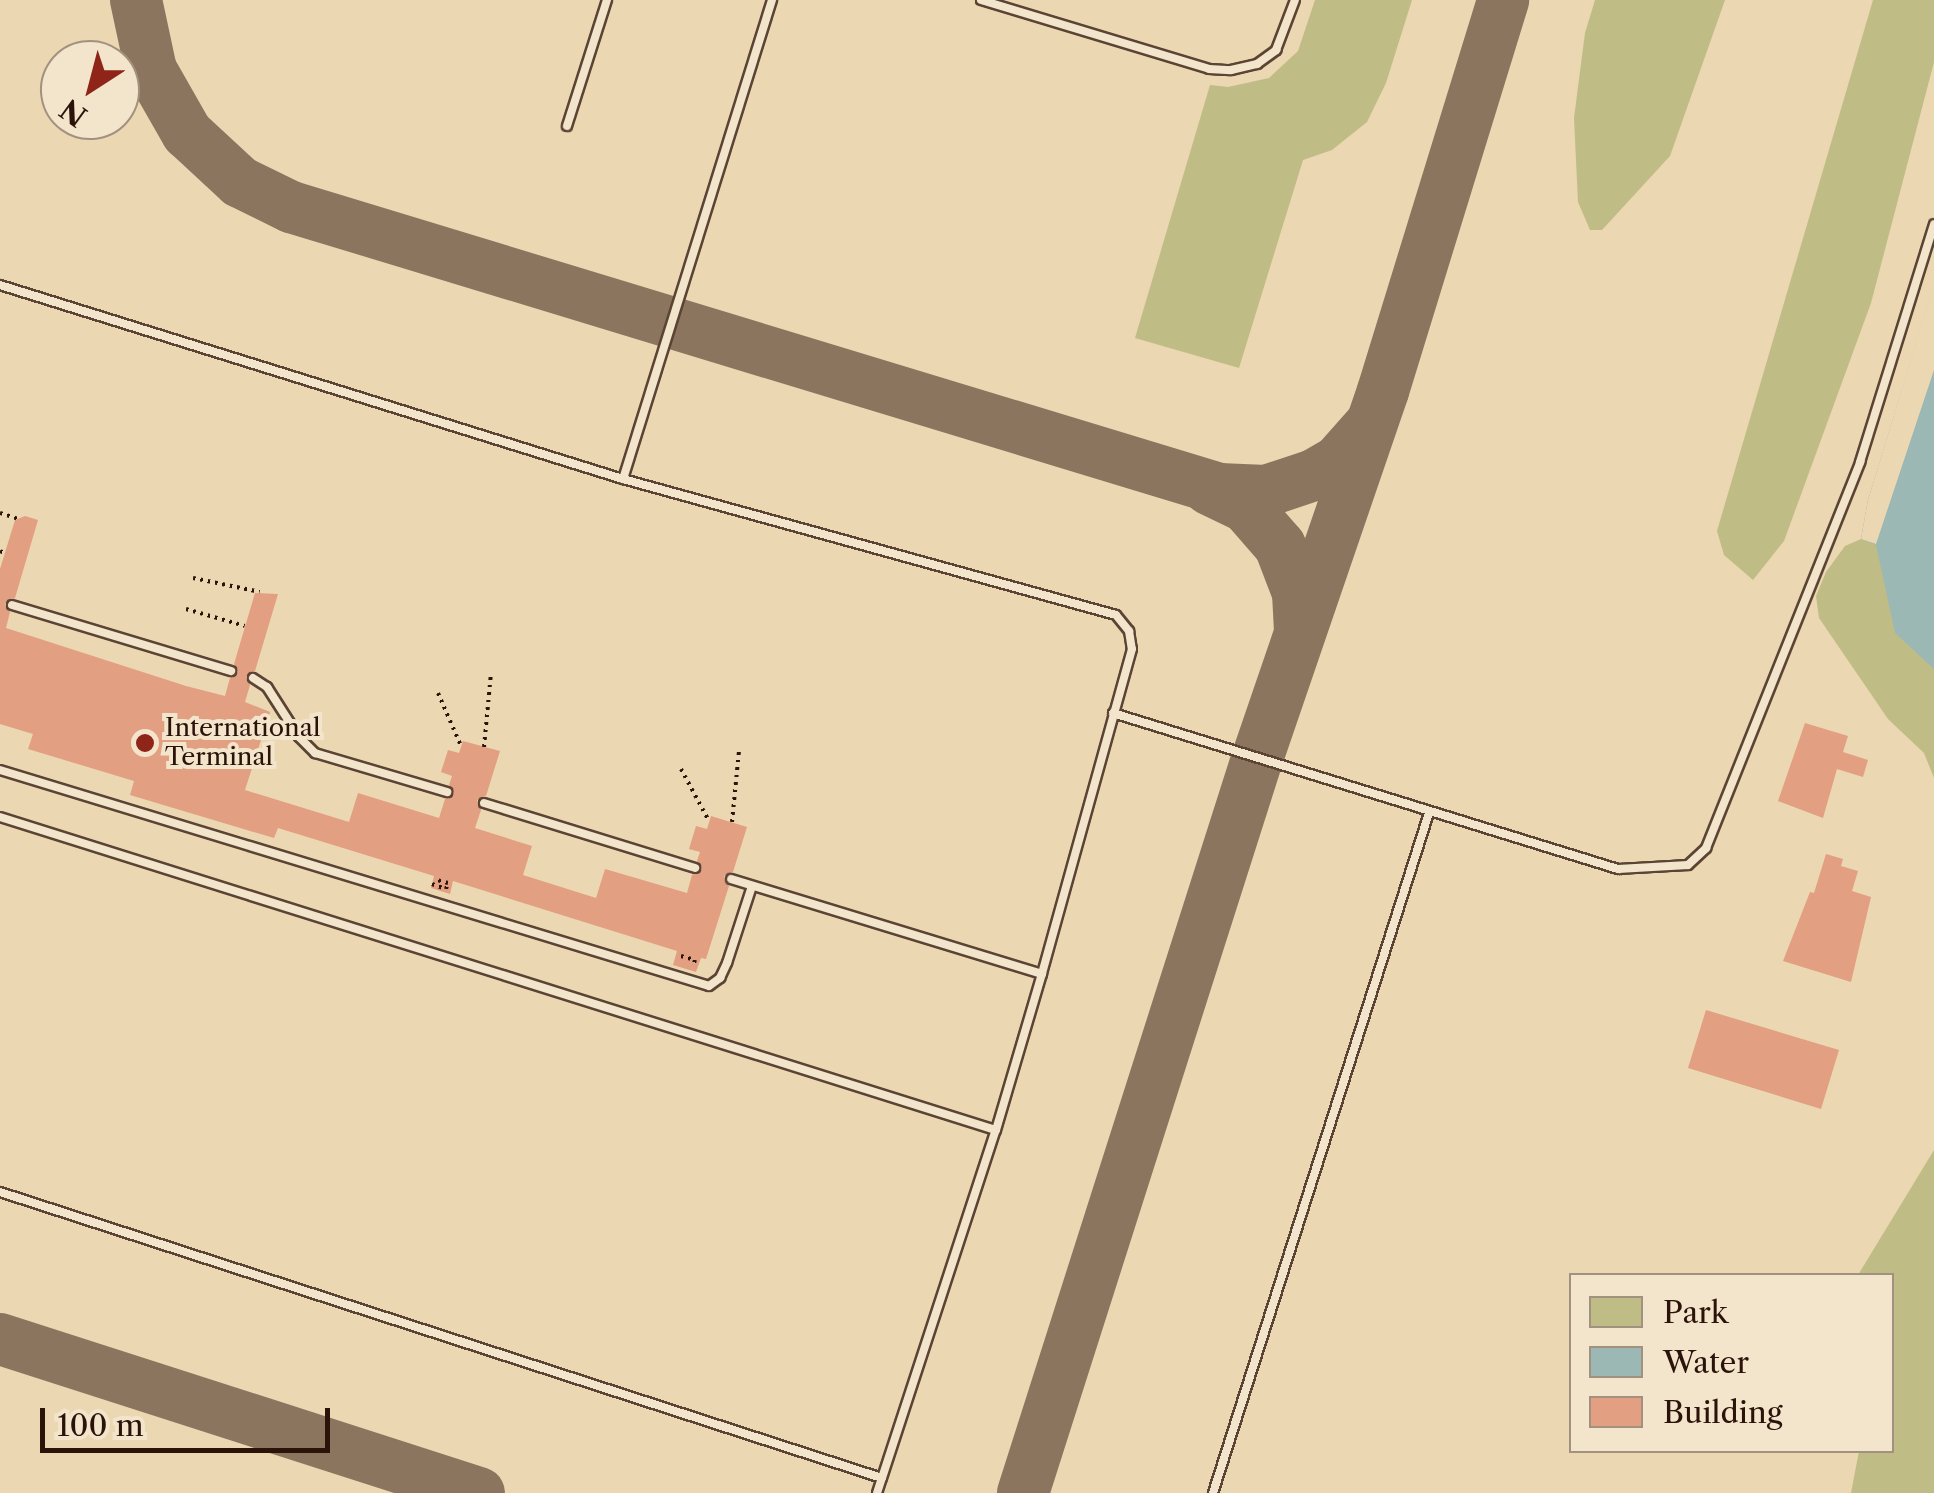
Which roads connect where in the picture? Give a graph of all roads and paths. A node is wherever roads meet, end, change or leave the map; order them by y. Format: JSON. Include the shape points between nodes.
{"nodes":[{"id":1,"x":607,"y":0,"type":"edge"},
{"id":2,"x":772,"y":0,"type":"edge"},
{"id":3,"x":981,"y":0,"type":"edge"},
{"id":4,"x":1032,"y":0,"type":"edge"},
{"id":5,"x":1295,"y":0,"type":"edge"},
{"id":6,"x":1028,"y":14,"type":"junction"},
{"id":7,"x":568,"y":126,"type":"dead end"},
{"id":8,"x":1934,"y":224,"type":"edge"},
{"id":9,"x":0,"y":285,"type":"edge"},
{"id":10,"x":623,"y":479,"type":"junction"},
{"id":11,"x":0,"y":513,"type":"edge"},
{"id":12,"x":18,"y":519,"type":"dead end"},
{"id":13,"x":193,"y":578,"type":"dead end"},
{"id":14,"x":260,"y":592,"type":"dead end"},
{"id":15,"x":12,"y":605,"type":"dead end"},
{"id":16,"x":186,"y":609,"type":"dead end"},
{"id":17,"x":246,"y":626,"type":"dead end"},
{"id":18,"x":231,"y":672,"type":"dead end"},
{"id":19,"x":491,"y":673,"type":"dead end"},
{"id":20,"x":253,"y":678,"type":"dead end"},
{"id":21,"x":438,"y":693,"type":"dead end"},
{"id":22,"x":1113,"y":713,"type":"junction"},
{"id":23,"x":461,"y":746,"type":"dead end"},
{"id":24,"x":484,"y":747,"type":"dead end"},
{"id":25,"x":739,"y":751,"type":"dead end"},
{"id":26,"x":681,"y":769,"type":"dead end"},
{"id":27,"x":0,"y":770,"type":"edge"},
{"id":28,"x":446,"y":792,"type":"dead end"},
{"id":29,"x":484,"y":804,"type":"dead end"},
{"id":30,"x":1429,"y":813,"type":"junction"},
{"id":31,"x":0,"y":818,"type":"edge"},
{"id":32,"x":709,"y":822,"type":"dead end"},
{"id":33,"x":732,"y":822,"type":"dead end"},
{"id":34,"x":695,"y":868,"type":"dead end"},
{"id":35,"x":731,"y":879,"type":"dead end"},
{"id":36,"x":752,"y":886,"type":"junction"},
{"id":37,"x":681,"y":956,"type":"dead end"},
{"id":38,"x":674,"y":961,"type":"dead end"},
{"id":39,"x":1042,"y":974,"type":"junction"},
{"id":40,"x":996,"y":1130,"type":"junction"},
{"id":41,"x":0,"y":1192,"type":"edge"},
{"id":42,"x":882,"y":1478,"type":"junction"},
{"id":43,"x":877,"y":1493,"type":"edge"},
{"id":44,"x":1213,"y":1493,"type":"edge"}],
"edges":[{"from":1,"to":7,"type":"lane"},
{"from":2,"to":10,"type":"lane"},
{"from":3,"to":6,"type":"lane"},
{"from":4,"to":6,"type":"lane"},
{"from":5,"to":6,"type":"lane","via":[[1276,50],[1244,67],[1209,68]]},
{"from":8,"to":30,"type":"lane","via":[[1860,462],[1706,848],[1688,865],[1618,869]]},
{"from":9,"to":10,"type":"lane"},
{"from":10,"to":22,"type":"lane","via":[[1116,615],[1132,649]]},
{"from":11,"to":12,"type":"path"},
{"from":13,"to":14,"type":"path"},
{"from":15,"to":18,"type":"lane"},
{"from":16,"to":17,"type":"path"},
{"from":19,"to":24,"type":"path"},
{"from":20,"to":28,"type":"lane","via":[[268,687],[316,752]]},
{"from":21,"to":23,"type":"path"},
{"from":22,"to":30,"type":"lane"},
{"from":22,"to":39,"type":"lane"},
{"from":25,"to":33,"type":"path"},
{"from":26,"to":32,"type":"path"},
{"from":27,"to":36,"type":"lane","via":[[709,986],[727,962]]},
{"from":29,"to":34,"type":"lane"},
{"from":30,"to":44,"type":"lane"},
{"from":31,"to":40,"type":"lane"},
{"from":35,"to":36,"type":"lane"},
{"from":36,"to":39,"type":"lane"},
{"from":37,"to":38,"type":"path","via":[[696,960],[694,966]]},
{"from":39,"to":40,"type":"lane"},
{"from":40,"to":42,"type":"lane"},
{"from":41,"to":42,"type":"lane"},
{"from":42,"to":43,"type":"lane"}]}
